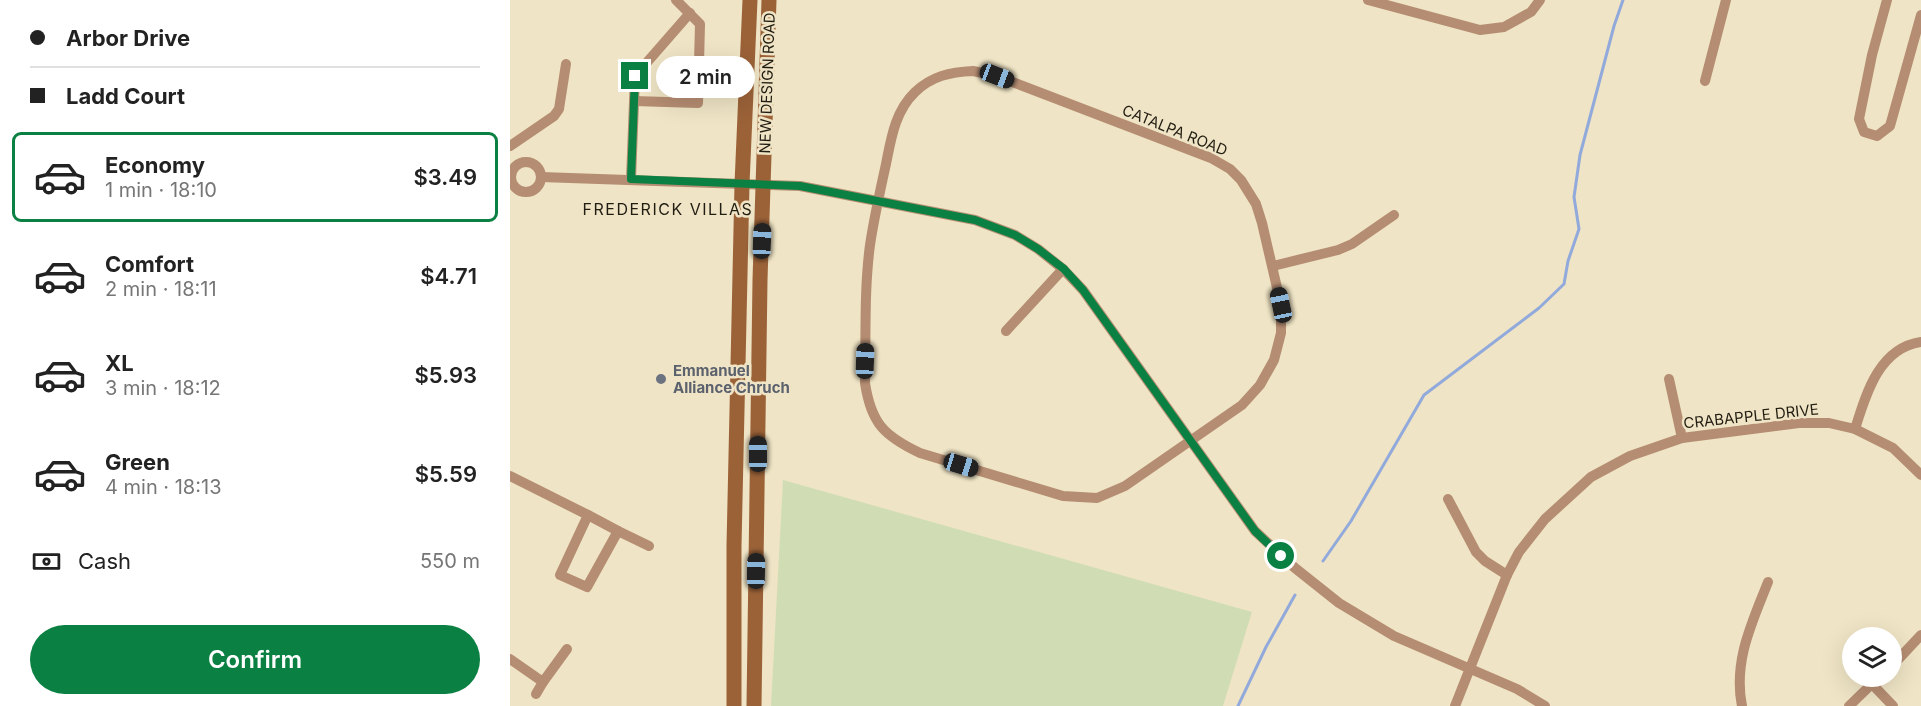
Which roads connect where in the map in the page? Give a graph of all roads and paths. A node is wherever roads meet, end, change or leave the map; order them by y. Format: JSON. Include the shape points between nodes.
{"nodes":[{"id":1,"x":676,"y":0,"type":"edge"},
{"id":2,"x":750,"y":0,"type":"edge"},
{"id":3,"x":769,"y":0,"type":"edge"},
{"id":4,"x":1368,"y":0,"type":"edge"},
{"id":5,"x":1540,"y":0,"type":"edge"},
{"id":6,"x":1726,"y":0,"type":"edge"},
{"id":7,"x":1887,"y":0,"type":"edge"},
{"id":8,"x":690,"y":13,"type":"junction"},
{"id":9,"x":1921,"y":15,"type":"edge"},
{"id":10,"x":566,"y":64,"type":"dead end"},
{"id":11,"x":1705,"y":81,"type":"dead end"},
{"id":12,"x":634,"y":101,"type":"junction"},
{"id":13,"x":510,"y":146,"type":"edge"},
{"id":14,"x":512,"y":164,"type":"edge"},
{"id":15,"x":541,"y":177,"type":"junction"},
{"id":16,"x":631,"y":179,"type":"junction"},
{"id":17,"x":763,"y":183,"type":"junction"},
{"id":18,"x":742,"y":184,"type":"junction"},
{"id":19,"x":513,"y":189,"type":"edge"},
{"id":20,"x":878,"y":201,"type":"junction"},
{"id":21,"x":1394,"y":215,"type":"dead end"},
{"id":22,"x":1273,"y":266,"type":"junction"},
{"id":23,"x":1064,"y":269,"type":"junction"},
{"id":24,"x":1006,"y":331,"type":"dead end"},
{"id":25,"x":1921,"y":342,"type":"edge"},
{"id":26,"x":1669,"y":379,"type":"dead end"},
{"id":27,"x":1856,"y":429,"type":"junction"},
{"id":28,"x":1682,"y":438,"type":"junction"},
{"id":29,"x":1189,"y":441,"type":"junction"},
{"id":30,"x":1921,"y":475,"type":"edge"},
{"id":31,"x":510,"y":476,"type":"edge"},
{"id":32,"x":1448,"y":500,"type":"dead end"},
{"id":33,"x":588,"y":515,"type":"junction"},
{"id":34,"x":618,"y":531,"type":"junction"},
{"id":35,"x":649,"y":546,"type":"dead end"},
{"id":36,"x":734,"y":546,"type":"junction"},
{"id":37,"x":756,"y":548,"type":"junction"},
{"id":38,"x":1507,"y":575,"type":"junction"},
{"id":39,"x":1768,"y":582,"type":"dead end"},
{"id":40,"x":1921,"y":635,"type":"edge"},
{"id":41,"x":567,"y":649,"type":"dead end"},
{"id":42,"x":1902,"y":655,"type":"edge"},
{"id":43,"x":510,"y":659,"type":"edge"},
{"id":44,"x":1470,"y":669,"type":"junction"},
{"id":45,"x":543,"y":682,"type":"junction"},
{"id":46,"x":1869,"y":687,"type":"edge"},
{"id":47,"x":1881,"y":687,"type":"edge"},
{"id":48,"x":536,"y":694,"type":"dead end"},
{"id":49,"x":734,"y":706,"type":"edge"},
{"id":50,"x":754,"y":706,"type":"edge"},
{"id":51,"x":1455,"y":706,"type":"edge"},
{"id":52,"x":1545,"y":706,"type":"edge"},
{"id":53,"x":1742,"y":706,"type":"edge"},
{"id":54,"x":1849,"y":706,"type":"edge"},
{"id":55,"x":1893,"y":706,"type":"edge"}],
"edges":[{"from":1,"to":8,"type":"street"},
{"from":2,"to":18,"type":"main road","name":"NEW DESIGN ROAD"},
{"from":3,"to":17,"type":"main road","name":"NEW DESIGN ROAD"},
{"from":4,"to":5,"type":"street","via":[[1480,30],[1504,27],[1531,12]]},
{"from":6,"to":11,"type":"street"},
{"from":7,"to":9,"type":"street","via":[[1859,119],[1864,132],[1877,136],[1890,126]]},
{"from":8,"to":12,"type":"street","via":[[635,76]]},
{"from":8,"to":12,"type":"street","via":[[700,24],[698,103]]},
{"from":10,"to":13,"type":"street","via":[[559,109]]},
{"from":12,"to":16,"type":"street"},
{"from":14,"to":15,"type":"street","via":[[534,165]]},
{"from":14,"to":19,"type":"street"},
{"from":15,"to":16,"type":"street"},
{"from":15,"to":19,"type":"street","via":[[540,184],[528,192]]},
{"from":16,"to":18,"type":"street"},
{"from":17,"to":18,"type":"street"},
{"from":17,"to":20,"type":"street"},
{"from":17,"to":37,"type":"main road","name":"NEW DESIGN ROAD"},
{"from":18,"to":36,"type":"main road","name":"NEW DESIGN ROAD"},
{"from":20,"to":22,"type":"street","name":"CATALPA ROAD","via":[[902,109],[914,93],[934,78],[973,71],[997,76],[1211,158],[1230,169],[1256,204]]},
{"from":20,"to":23,"type":"street","via":[[975,220],[1015,235]]},
{"from":20,"to":29,"type":"street","name":"CATALPA ROAD","via":[[868,273],[865,383],[872,414],[890,436],[920,453],[1081,498],[1097,498],[1125,486]]},
{"from":21,"to":22,"type":"street","via":[[1345,247]]},
{"from":22,"to":29,"type":"street","name":"CATALPA ROAD","via":[[1281,305],[1280,340],[1274,360],[1260,385],[1242,405]]},
{"from":23,"to":24,"type":"street"},
{"from":23,"to":29,"type":"street","via":[[1083,290]]},
{"from":25,"to":27,"type":"street","via":[[1893,353],[1880,368]]},
{"from":26,"to":28,"type":"street"},
{"from":27,"to":28,"type":"street","name":"CRABAPPLE DRIVE","via":[[1829,423],[1799,423]]},
{"from":27,"to":30,"type":"street","name":"CRABAPPLE DRIVE","via":[[1893,448]]},
{"from":28,"to":38,"type":"street","name":"CRABAPPLE DRIVE","via":[[1630,456],[1591,477],[1545,519]]},
{"from":29,"to":44,"type":"street","via":[[1255,531],[1295,568],[1339,603],[1394,636]]},
{"from":31,"to":33,"type":"street"},
{"from":32,"to":38,"type":"street","via":[[1476,552]]},
{"from":33,"to":34,"type":"street"},
{"from":33,"to":34,"type":"street","via":[[560,575],[587,587]]},
{"from":34,"to":35,"type":"street"},
{"from":36,"to":37,"type":"main road"},
{"from":36,"to":49,"type":"main road","name":"NEW DESIGN ROAD"},
{"from":37,"to":50,"type":"main road","name":"NEW DESIGN ROAD"},
{"from":38,"to":44,"type":"street","name":"CRABAPPLE DRIVE"},
{"from":39,"to":53,"type":"street","via":[[1739,670]]},
{"from":40,"to":42,"type":"street"},
{"from":41,"to":45,"type":"street"},
{"from":43,"to":45,"type":"street"},
{"from":44,"to":51,"type":"street","name":"CRABAPPLE DRIVE"},
{"from":44,"to":52,"type":"street"},
{"from":45,"to":48,"type":"street"},
{"from":46,"to":54,"type":"street"},
{"from":47,"to":55,"type":"street"}]}
